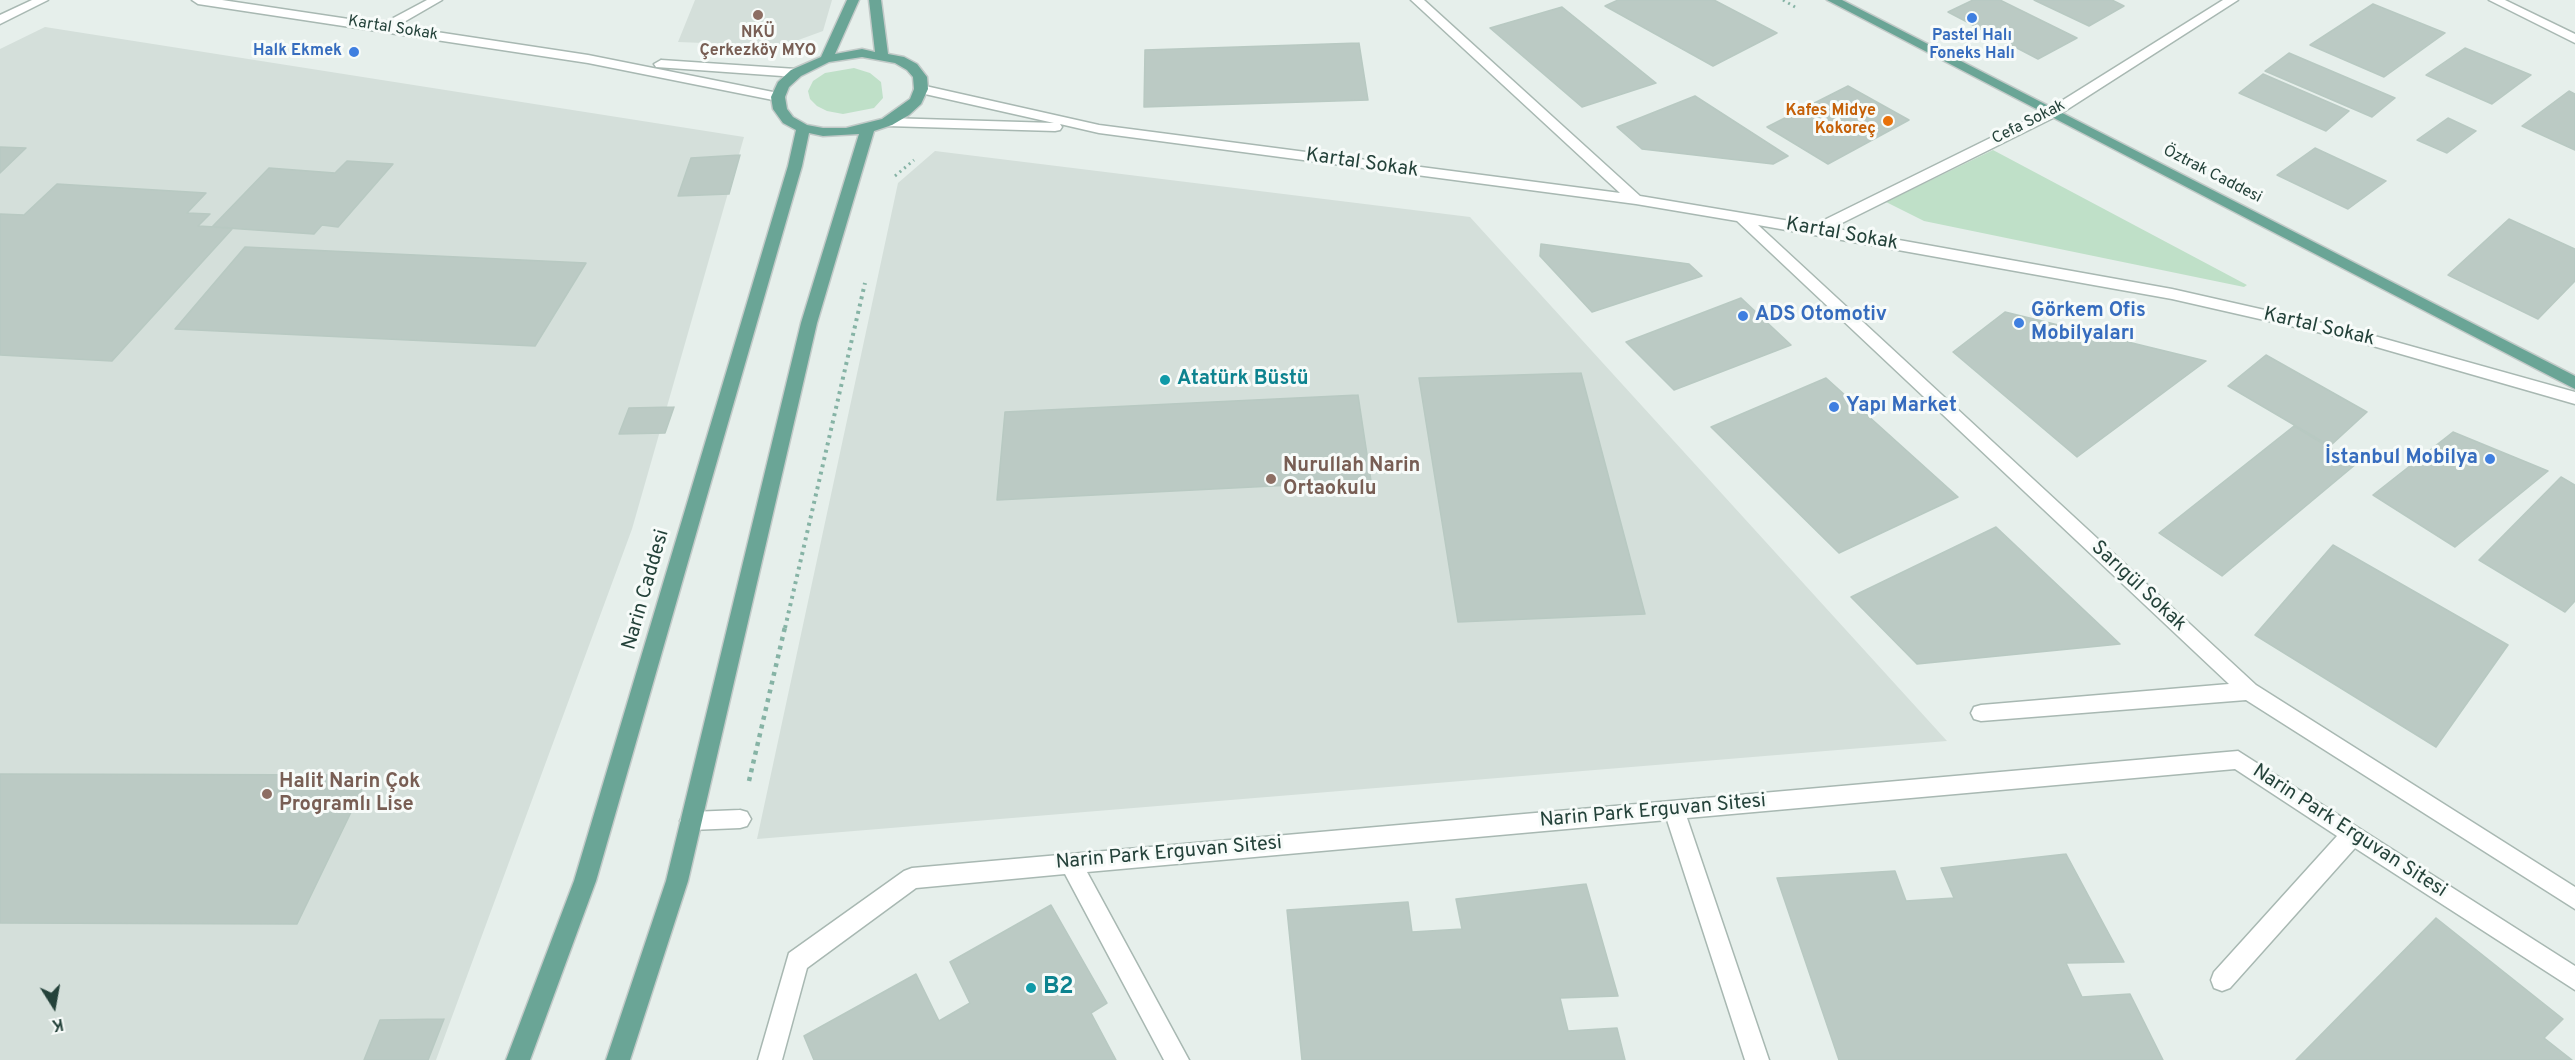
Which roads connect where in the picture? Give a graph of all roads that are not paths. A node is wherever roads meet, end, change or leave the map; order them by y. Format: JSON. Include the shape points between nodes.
{"nodes":[{"id":1,"x":42,"y":0,"type":"edge"},
{"id":2,"x":198,"y":0,"type":"edge"},
{"id":3,"x":436,"y":0,"type":"edge"},
{"id":4,"x":853,"y":0,"type":"edge"},
{"id":5,"x":875,"y":0,"type":"edge"},
{"id":6,"x":1417,"y":0,"type":"edge"},
{"id":7,"x":1833,"y":0,"type":"edge"},
{"id":8,"x":2232,"y":0,"type":"edge"},
{"id":9,"x":2495,"y":0,"type":"edge"},
{"id":10,"x":0,"y":20,"type":"edge"},
{"id":11,"x":387,"y":27,"type":"junction"},
{"id":12,"x":2575,"y":39,"type":"edge"},
{"id":13,"x":882,"y":55,"type":"junction"},
{"id":14,"x":588,"y":59,"type":"junction"},
{"id":15,"x":826,"y":59,"type":"junction"},
{"id":16,"x":796,"y":73,"type":"junction"},
{"id":17,"x":921,"y":89,"type":"junction"},
{"id":18,"x":778,"y":97,"type":"junction"},
{"id":19,"x":2052,"y":113,"type":"junction"},
{"id":20,"x":888,"y":122,"type":"junction"},
{"id":21,"x":803,"y":128,"type":"junction"},
{"id":22,"x":868,"y":128,"type":"junction"},
{"id":23,"x":1099,"y":129,"type":"junction"},
{"id":24,"x":1635,"y":200,"type":"junction"},
{"id":25,"x":1743,"y":219,"type":"junction"},
{"id":26,"x":1816,"y":230,"type":"junction"},
{"id":27,"x":2575,"y":383,"type":"edge"},
{"id":28,"x":2575,"y":398,"type":"edge"},
{"id":29,"x":2249,"y":691,"type":"junction"},
{"id":30,"x":1981,"y":713,"type":"dead end"},
{"id":31,"x":1674,"y":810,"type":"junction"},
{"id":32,"x":740,"y":819,"type":"road end"},
{"id":33,"x":691,"y":821,"type":"junction"},
{"id":34,"x":2352,"y":834,"type":"junction"},
{"id":35,"x":1070,"y":863,"type":"junction"},
{"id":36,"x":2575,"y":899,"type":"edge"},
{"id":37,"x":2575,"y":979,"type":"edge"},
{"id":38,"x":2222,"y":980,"type":"dead end"},
{"id":39,"x":518,"y":1060,"type":"edge"},
{"id":40,"x":618,"y":1060,"type":"edge"},
{"id":41,"x":770,"y":1060,"type":"edge"},
{"id":42,"x":1177,"y":1060,"type":"edge"},
{"id":43,"x":1757,"y":1060,"type":"edge"}],
"edges":[{"from":1,"to":10,"type":"street"},
{"from":2,"to":11,"type":"street","name":"Kartal Sokak"},
{"from":3,"to":11,"type":"street"},
{"from":4,"to":15,"type":"main road"},
{"from":5,"to":13,"type":"main road"},
{"from":6,"to":24,"type":"street"},
{"from":7,"to":19,"type":"main road","name":"Öztrak Caddesi"},
{"from":8,"to":19,"type":"street","name":"Cefa Sokak"},
{"from":9,"to":12,"type":"street"},
{"from":11,"to":14,"type":"street","name":"Kartal Sokak"},
{"from":13,"to":15,"type":"main road","via":[[862,53]]},
{"from":13,"to":17,"type":"main road","via":[[912,67],[920,77]]},
{"from":14,"to":16,"type":"street"},
{"from":14,"to":18,"type":"street"},
{"from":15,"to":16,"type":"main road"},
{"from":16,"to":18,"type":"main road","via":[[783,85]]},
{"from":17,"to":20,"type":"main road","via":[[916,101]]},
{"from":17,"to":23,"type":"street"},
{"from":18,"to":21,"type":"main road","via":[[788,120]]},
{"from":19,"to":26,"type":"street","name":"Cefa Sokak"},
{"from":19,"to":27,"type":"main road","name":"Öztrak Caddesi"},
{"from":20,"to":22,"type":"main road"},
{"from":20,"to":23,"type":"street"},
{"from":21,"to":22,"type":"main road","via":[[823,132]]},
{"from":21,"to":39,"type":"main road","name":"Narin Caddesi","via":[[792,177],[585,881]]},
{"from":22,"to":33,"type":"main road","via":[[809,323]]},
{"from":23,"to":24,"type":"street","name":"Kartal Sokak"},
{"from":24,"to":25,"type":"street","name":"Kartal Sokak"},
{"from":25,"to":26,"type":"street","name":"Kartal Sokak"},
{"from":25,"to":29,"type":"street","name":"Sarıgül Sokak"},
{"from":26,"to":28,"type":"street","name":"Kartal Sokak","via":[[2172,294],[2353,335]]},
{"from":29,"to":30,"type":"street"},
{"from":29,"to":36,"type":"street","name":"Sarıgül Sokak"},
{"from":31,"to":34,"type":"street","name":"Narin Park Erguvan Sitesi","via":[[2238,760]]},
{"from":31,"to":35,"type":"street","name":"Narin Park Erguvan Sitesi"},
{"from":31,"to":43,"type":"street"},
{"from":32,"to":33,"type":"street"},
{"from":33,"to":40,"type":"main road","via":[[678,881]]},
{"from":34,"to":37,"type":"street","name":"Narin Park Erguvan Sitesi"},
{"from":34,"to":38,"type":"street"},
{"from":35,"to":41,"type":"street","name":"Narin Park Erguvan Sitesi","via":[[912,878],[797,961]]},
{"from":35,"to":42,"type":"street"}]}
